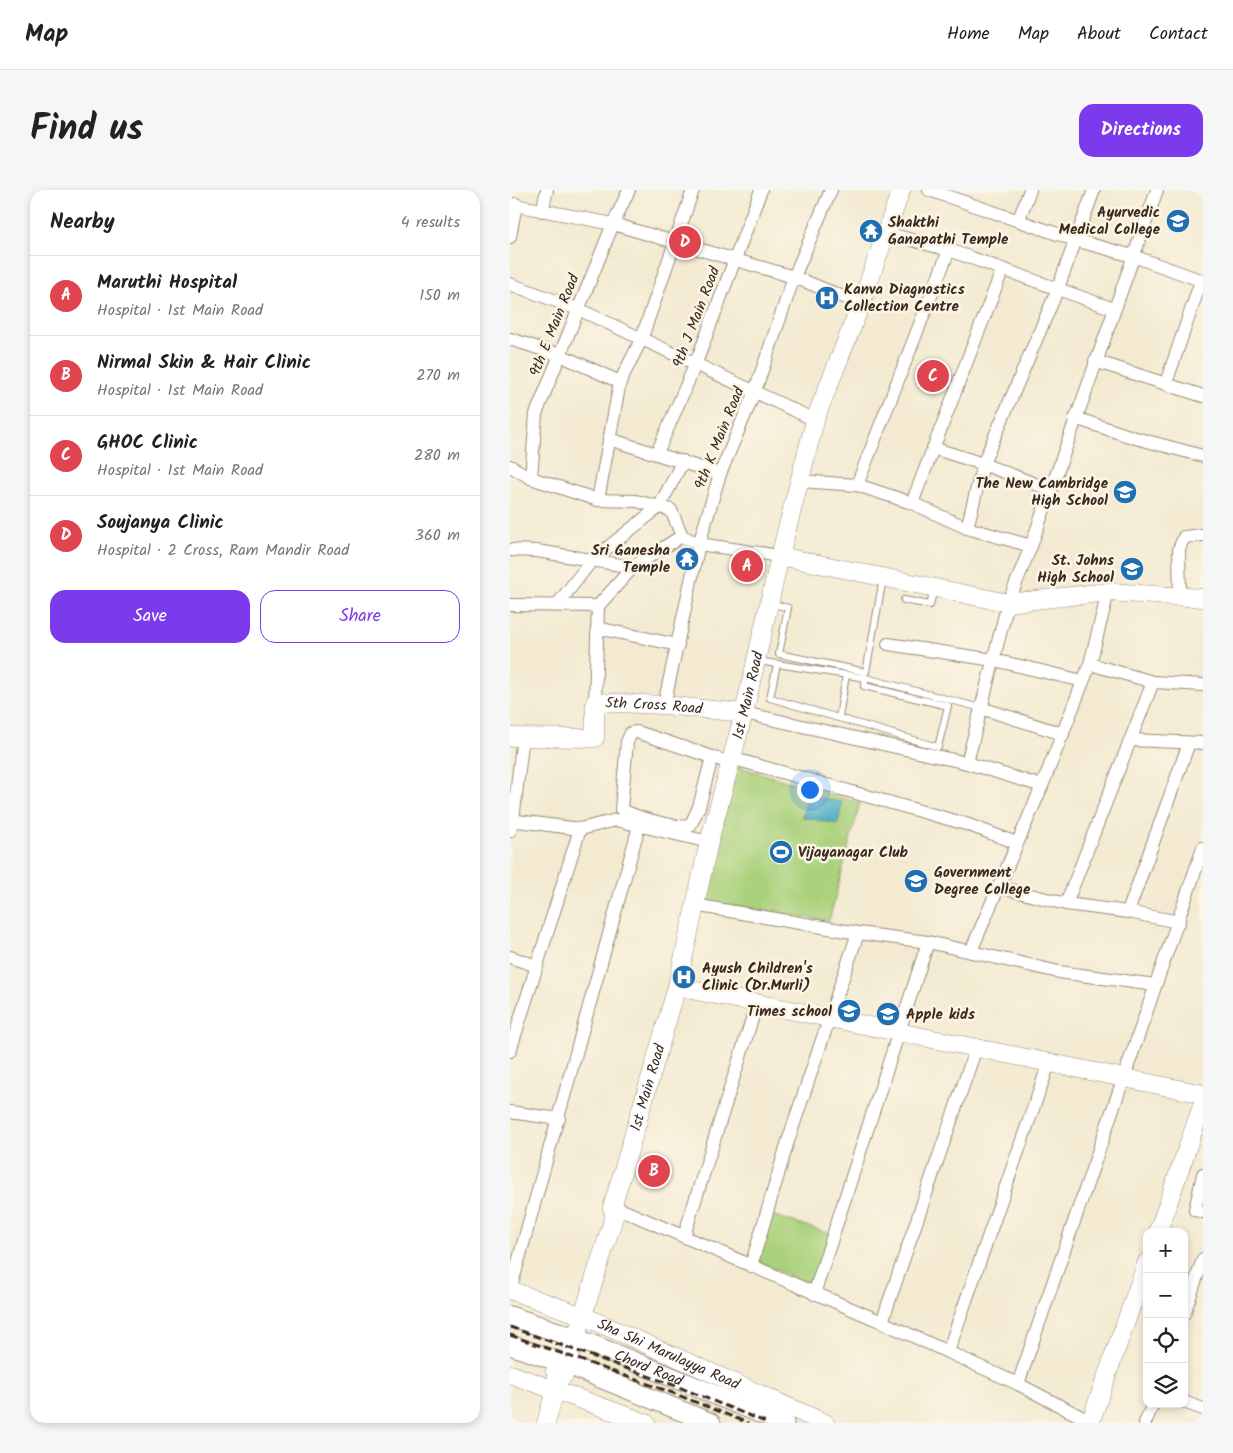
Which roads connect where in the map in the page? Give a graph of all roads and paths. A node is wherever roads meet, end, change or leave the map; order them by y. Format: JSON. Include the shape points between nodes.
{"nodes":[{"id":1,"x":547,"y":190,"type":"edge"},
{"id":2,"x":629,"y":190,"type":"edge"},
{"id":3,"x":693,"y":190,"type":"edge"},
{"id":4,"x":761,"y":190,"type":"edge"},
{"id":5,"x":831,"y":190,"type":"edge"},
{"id":6,"x":901,"y":190,"type":"edge"},
{"id":7,"x":929,"y":190,"type":"edge"},
{"id":8,"x":1030,"y":190,"type":"edge"},
{"id":9,"x":1094,"y":190,"type":"edge"},
{"id":10,"x":1157,"y":190,"type":"edge"},
{"id":11,"x":967,"y":196,"type":"edge"},
{"id":12,"x":513,"y":204,"type":"edge"},
{"id":13,"x":542,"y":210,"type":"junction"},
{"id":14,"x":1019,"y":220,"type":"junction"},
{"id":15,"x":612,"y":224,"type":"junction"},
{"id":16,"x":886,"y":233,"type":"junction"},
{"id":17,"x":510,"y":237,"type":"edge"},
{"id":18,"x":1075,"y":240,"type":"junction"},
{"id":19,"x":674,"y":243,"type":"junction"},
{"id":20,"x":949,"y":250,"type":"junction"},
{"id":21,"x":1133,"y":256,"type":"junction"},
{"id":22,"x":735,"y":261,"type":"junction"},
{"id":23,"x":1002,"y":271,"type":"junction"},
{"id":24,"x":794,"y":277,"type":"junction"},
{"id":25,"x":1202,"y":281,"type":"edge"},
{"id":26,"x":510,"y":284,"type":"edge"},
{"id":27,"x":1057,"y":291,"type":"junction"},
{"id":28,"x":862,"y":304,"type":"junction"},
{"id":29,"x":578,"y":309,"type":"junction"},
{"id":30,"x":1114,"y":310,"type":"junction"},
{"id":31,"x":510,"y":339,"type":"edge"},
{"id":32,"x":641,"y":340,"type":"junction"},
{"id":33,"x":560,"y":356,"type":"junction"},
{"id":34,"x":1095,"y":361,"type":"junction"},
{"id":35,"x":696,"y":363,"type":"junction"},
{"id":36,"x":620,"y":382,"type":"junction"},
{"id":37,"x":1166,"y":383,"type":"junction"},
{"id":38,"x":756,"y":391,"type":"junction"},
{"id":39,"x":1203,"y":396,"type":"edge"},
{"id":40,"x":1075,"y":418,"type":"junction"},
{"id":41,"x":815,"y":420,"type":"junction"},
{"id":42,"x":609,"y":439,"type":"junction"},
{"id":43,"x":933,"y":448,"type":"junction"},
{"id":44,"x":657,"y":453,"type":"junction"},
{"id":45,"x":1203,"y":456,"type":"edge"},
{"id":46,"x":683,"y":461,"type":"junction"},
{"id":47,"x":983,"y":464,"type":"junction"},
{"id":48,"x":510,"y":466,"type":"edge"},
{"id":49,"x":720,"y":474,"type":"junction"},
{"id":50,"x":531,"y":478,"type":"junction"},
{"id":51,"x":800,"y":481,"type":"junction"},
{"id":52,"x":858,"y":485,"type":"junction"},
{"id":53,"x":1051,"y":490,"type":"junction"},
{"id":54,"x":598,"y":500,"type":"junction"},
{"id":55,"x":912,"y":503,"type":"junction"},
{"id":56,"x":659,"y":507,"type":"junction"},
{"id":57,"x":967,"y":528,"type":"junction"},
{"id":58,"x":1203,"y":535,"type":"edge"},
{"id":59,"x":682,"y":536,"type":"junction"},
{"id":60,"x":699,"y":544,"type":"junction"},
{"id":61,"x":1031,"y":546,"type":"junction"},
{"id":62,"x":510,"y":550,"type":"edge"},
{"id":63,"x":780,"y":556,"type":"junction"},
{"id":64,"x":592,"y":560,"type":"junction"},
{"id":65,"x":633,"y":567,"type":"junction"},
{"id":66,"x":883,"y":577,"type":"junction"},
{"id":67,"x":934,"y":588,"type":"junction"},
{"id":68,"x":1108,"y":592,"type":"junction"},
{"id":69,"x":1180,"y":597,"type":"junction"},
{"id":70,"x":1203,"y":598,"type":"edge"},
{"id":71,"x":904,"y":600,"type":"dead end"},
{"id":72,"x":769,"y":603,"type":"junction"},
{"id":73,"x":1008,"y":604,"type":"junction"},
{"id":74,"x":510,"y":605,"type":"edge"},
{"id":75,"x":557,"y":606,"type":"junction"},
{"id":76,"x":598,"y":606,"type":"junction"},
{"id":77,"x":597,"y":628,"type":"junction"},
{"id":78,"x":888,"y":644,"type":"dead end"},
{"id":79,"x":678,"y":645,"type":"junction"},
{"id":80,"x":994,"y":660,"type":"junction"},
{"id":81,"x":756,"y":661,"type":"junction"},
{"id":82,"x":777,"y":664,"type":"junction"},
{"id":83,"x":1090,"y":664,"type":"junction"},
{"id":84,"x":846,"y":675,"type":"junction"},
{"id":85,"x":866,"y":678,"type":"junction"},
{"id":86,"x":1083,"y":681,"type":"junction"},
{"id":87,"x":1153,"y":682,"type":"junction"},
{"id":88,"x":1203,"y":685,"type":"edge"},
{"id":89,"x":595,"y":702,"type":"junction"},
{"id":90,"x":664,"y":705,"type":"junction"},
{"id":91,"x":981,"y":708,"type":"junction"},
{"id":92,"x":744,"y":713,"type":"junction"},
{"id":93,"x":839,"y":717,"type":"junction"},
{"id":94,"x":1063,"y":734,"type":"junction"},
{"id":95,"x":517,"y":737,"type":"edge"},
{"id":96,"x":1130,"y":740,"type":"junction"},
{"id":97,"x":1203,"y":743,"type":"edge"},
{"id":98,"x":1189,"y":744,"type":"junction"},
{"id":99,"x":712,"y":757,"type":"junction"},
{"id":100,"x":731,"y":760,"type":"junction"},
{"id":101,"x":968,"y":763,"type":"junction"},
{"id":102,"x":1042,"y":786,"type":"junction"},
{"id":103,"x":511,"y":824,"type":"edge"},
{"id":104,"x":640,"y":826,"type":"junction"},
{"id":105,"x":580,"y":829,"type":"junction"},
{"id":106,"x":709,"y":842,"type":"junction"},
{"id":107,"x":1017,"y":843,"type":"junction"},
{"id":108,"x":1203,"y":848,"type":"edge"},
{"id":109,"x":999,"y":887,"type":"junction"},
{"id":110,"x":694,"y":904,"type":"junction"},
{"id":111,"x":1066,"y":904,"type":"junction"},
{"id":112,"x":1128,"y":912,"type":"junction"},
{"id":113,"x":1179,"y":922,"type":"junction"},
{"id":114,"x":858,"y":933,"type":"junction"},
{"id":115,"x":928,"y":942,"type":"junction"},
{"id":116,"x":971,"y":950,"type":"junction"},
{"id":117,"x":510,"y":957,"type":"edge"},
{"id":118,"x":537,"y":966,"type":"junction"},
{"id":119,"x":1154,"y":985,"type":"junction"},
{"id":120,"x":677,"y":987,"type":"junction"},
{"id":121,"x":757,"y":1003,"type":"junction"},
{"id":122,"x":829,"y":1018,"type":"junction"},
{"id":123,"x":900,"y":1032,"type":"junction"},
{"id":124,"x":976,"y":1048,"type":"junction"},
{"id":125,"x":510,"y":1051,"type":"edge"},
{"id":126,"x":1049,"y":1063,"type":"junction"},
{"id":127,"x":1123,"y":1078,"type":"junction"},
{"id":128,"x":1203,"y":1094,"type":"edge"},
{"id":129,"x":1203,"y":1103,"type":"edge"},
{"id":130,"x":510,"y":1112,"type":"edge"},
{"id":131,"x":559,"y":1119,"type":"junction"},
{"id":132,"x":1203,"y":1174,"type":"edge"},
{"id":133,"x":612,"y":1207,"type":"junction"},
{"id":134,"x":1203,"y":1212,"type":"edge"},
{"id":135,"x":1159,"y":1228,"type":"edge"},
{"id":136,"x":684,"y":1236,"type":"junction"},
{"id":137,"x":1203,"y":1261,"type":"edge"},
{"id":138,"x":751,"y":1266,"type":"junction"},
{"id":139,"x":1143,"y":1273,"type":"edge"},
{"id":140,"x":510,"y":1290,"type":"edge"},
{"id":141,"x":814,"y":1294,"type":"junction"},
{"id":142,"x":1188,"y":1303,"type":"edge"},
{"id":143,"x":578,"y":1314,"type":"junction"},
{"id":144,"x":510,"y":1316,"type":"edge"},
{"id":145,"x":882,"y":1322,"type":"junction"},
{"id":146,"x":571,"y":1336,"type":"junction"},
{"id":147,"x":510,"y":1345,"type":"edge"},
{"id":148,"x":948,"y":1352,"type":"junction"},
{"id":149,"x":510,"y":1374,"type":"edge"},
{"id":150,"x":559,"y":1374,"type":"junction"},
{"id":151,"x":1018,"y":1384,"type":"junction"},
{"id":152,"x":1188,"y":1403,"type":"edge"},
{"id":153,"x":1151,"y":1408,"type":"edge"},
{"id":154,"x":1203,"y":1409,"type":"edge"},
{"id":155,"x":546,"y":1423,"type":"edge"},
{"id":156,"x":646,"y":1423,"type":"edge"},
{"id":157,"x":711,"y":1423,"type":"edge"},
{"id":158,"x":784,"y":1423,"type":"edge"},
{"id":159,"x":825,"y":1423,"type":"edge"},
{"id":160,"x":1091,"y":1423,"type":"edge"},
{"id":161,"x":1145,"y":1423,"type":"edge"}],
"edges":[{"from":1,"to":13,"type":"street"},
{"from":2,"to":15,"type":"street","name":"9th E Main Road"},
{"from":3,"to":19,"type":"street"},
{"from":4,"to":22,"type":"street","name":"9th J Main Road"},
{"from":5,"to":24,"type":"street","name":"9th K Main Road"},
{"from":6,"to":16,"type":"street","name":"1st Main Road"},
{"from":7,"to":11,"type":"street"},
{"from":8,"to":14,"type":"street"},
{"from":9,"to":18,"type":"street"},
{"from":10,"to":21,"type":"street"},
{"from":11,"to":14,"type":"street"},
{"from":12,"to":13,"type":"street"},
{"from":12,"to":17,"type":"street"},
{"from":13,"to":15,"type":"street"},
{"from":14,"to":18,"type":"street"},
{"from":15,"to":19,"type":"street"},
{"from":15,"to":29,"type":"street","name":"9th E Main Road"},
{"from":16,"to":20,"type":"street"},
{"from":16,"to":28,"type":"street","name":"1st Main Road"},
{"from":18,"to":21,"type":"street"},
{"from":18,"to":27,"type":"street"},
{"from":19,"to":22,"type":"street"},
{"from":19,"to":32,"type":"street"},
{"from":20,"to":23,"type":"street"},
{"from":20,"to":52,"type":"street"},
{"from":21,"to":25,"type":"street"},
{"from":21,"to":30,"type":"street"},
{"from":22,"to":24,"type":"street"},
{"from":22,"to":35,"type":"street","name":"9th J Main Road"},
{"from":23,"to":27,"type":"street"},
{"from":23,"to":43,"type":"street"},
{"from":24,"to":28,"type":"street"},
{"from":24,"to":38,"type":"street","name":"9th K Main Road"},
{"from":25,"to":37,"type":"street"},
{"from":26,"to":29,"type":"street"},
{"from":27,"to":30,"type":"street"},
{"from":27,"to":47,"type":"street"},
{"from":28,"to":41,"type":"street","name":"1st Main Road"},
{"from":29,"to":32,"type":"street"},
{"from":29,"to":33,"type":"street","name":"9th E Main Road"},
{"from":30,"to":34,"type":"street"},
{"from":31,"to":33,"type":"street"},
{"from":32,"to":35,"type":"street"},
{"from":32,"to":36,"type":"street"},
{"from":33,"to":36,"type":"street"},
{"from":33,"to":50,"type":"street","name":"9th E Main Road","via":[[536,414]]},
{"from":34,"to":37,"type":"street"},
{"from":34,"to":40,"type":"street"},
{"from":35,"to":38,"type":"street"},
{"from":35,"to":44,"type":"street","name":"9th J Main Road"},
{"from":36,"to":42,"type":"street"},
{"from":37,"to":39,"type":"street"},
{"from":38,"to":41,"type":"street"},
{"from":38,"to":49,"type":"street","name":"9th K Main Road"},
{"from":40,"to":45,"type":"street"},
{"from":40,"to":53,"type":"street"},
{"from":41,"to":51,"type":"street","name":"1st Main Road"},
{"from":42,"to":44,"type":"street"},
{"from":42,"to":54,"type":"street"},
{"from":43,"to":47,"type":"street"},
{"from":43,"to":55,"type":"street"},
{"from":44,"to":46,"type":"street"},
{"from":46,"to":49,"type":"street"},
{"from":46,"to":56,"type":"street"},
{"from":47,"to":53,"type":"street"},
{"from":47,"to":57,"type":"street"},
{"from":48,"to":50,"type":"street"},
{"from":49,"to":60,"type":"street","name":"9th K Main Road"},
{"from":50,"to":54,"type":"street"},
{"from":51,"to":52,"type":"street"},
{"from":51,"to":63,"type":"street","name":"1st Main Road"},
{"from":52,"to":55,"type":"street"},
{"from":53,"to":61,"type":"street"},
{"from":54,"to":56,"type":"street","via":[[636,501]]},
{"from":55,"to":57,"type":"street"},
{"from":56,"to":59,"type":"street","via":[[671,510]]},
{"from":56,"to":64,"type":"street"},
{"from":57,"to":61,"type":"street"},
{"from":58,"to":69,"type":"street","via":[[1184,537],[1180,549]]},
{"from":59,"to":60,"type":"street"},
{"from":59,"to":65,"type":"street"},
{"from":60,"to":63,"type":"street"},
{"from":60,"to":79,"type":"street","name":"9th K Main Road"},
{"from":61,"to":73,"type":"street"},
{"from":62,"to":64,"type":"street"},
{"from":63,"to":66,"type":"street"},
{"from":63,"to":72,"type":"street","name":"1st Main Road"},
{"from":64,"to":65,"type":"street"},
{"from":64,"to":75,"type":"street"},
{"from":65,"to":76,"type":"street"},
{"from":66,"to":67,"type":"street"},
{"from":66,"to":72,"type":"lane","via":[[866,672],[779,654],[788,608]]},
{"from":67,"to":71,"type":"lane","via":[[930,605]]},
{"from":67,"to":73,"type":"street"},
{"from":68,"to":69,"type":"street"},
{"from":68,"to":73,"type":"street"},
{"from":68,"to":83,"type":"street"},
{"from":69,"to":70,"type":"street"},
{"from":72,"to":81,"type":"street","name":"1st Main Road"},
{"from":73,"to":80,"type":"street"},
{"from":74,"to":75,"type":"street"},
{"from":75,"to":76,"type":"street"},
{"from":76,"to":77,"type":"street"},
{"from":77,"to":79,"type":"street"},
{"from":77,"to":89,"type":"street"},
{"from":78,"to":80,"type":"street"},
{"from":79,"to":90,"type":"street","name":"9th K Main Road"},
{"from":80,"to":86,"type":"street"},
{"from":80,"to":91,"type":"street"},
{"from":81,"to":82,"type":"lane"},
{"from":81,"to":92,"type":"street","name":"1st Main Road"},
{"from":82,"to":84,"type":"lane"},
{"from":82,"to":93,"type":"lane","via":[[770,698]]},
{"from":83,"to":86,"type":"street"},
{"from":83,"to":87,"type":"street"},
{"from":84,"to":85,"type":"lane"},
{"from":84,"to":93,"type":"lane"},
{"from":85,"to":91,"type":"lane"},
{"from":85,"to":93,"type":"lane","via":[[864,686],[948,706],[938,746]]},
{"from":86,"to":94,"type":"street"},
{"from":87,"to":88,"type":"street"},
{"from":87,"to":96,"type":"street"},
{"from":89,"to":90,"type":"street","name":"5th Cross Road"},
{"from":89,"to":95,"type":"street","name":"5th Cross Road","via":[[596,738]]},
{"from":90,"to":92,"type":"street","name":"5th Cross Road"},
{"from":91,"to":94,"type":"street"},
{"from":91,"to":101,"type":"street"},
{"from":92,"to":100,"type":"street","name":"1st Main Road"},
{"from":92,"to":101,"type":"street"},
{"from":94,"to":102,"type":"street"},
{"from":95,"to":103,"type":"street"},
{"from":96,"to":98,"type":"street"},
{"from":96,"to":111,"type":"street"},
{"from":97,"to":98,"type":"street"},
{"from":98,"to":112,"type":"street"},
{"from":99,"to":99,"type":"street","via":[[631,733],[627,742],[621,809],[630,814],[690,826],[699,807]]},
{"from":99,"to":100,"type":"street"},
{"from":100,"to":106,"type":"street","name":"1st Main Road"},
{"from":100,"to":107,"type":"street","via":[[966,824]]},
{"from":101,"to":102,"type":"street"},
{"from":102,"to":107,"type":"street"},
{"from":103,"to":105,"type":"street"},
{"from":104,"to":105,"type":"street","via":[[616,820]]},
{"from":104,"to":106,"type":"street"},
{"from":104,"to":131,"type":"street"},
{"from":105,"to":118,"type":"street"},
{"from":106,"to":110,"type":"street","name":"1st Main Road"},
{"from":107,"to":109,"type":"street"},
{"from":108,"to":113,"type":"street"},
{"from":109,"to":111,"type":"street"},
{"from":109,"to":116,"type":"street"},
{"from":110,"to":114,"type":"street"},
{"from":110,"to":120,"type":"street","name":"1st Main Road"},
{"from":111,"to":112,"type":"street"},
{"from":112,"to":113,"type":"street"},
{"from":113,"to":119,"type":"street"},
{"from":114,"to":115,"type":"street"},
{"from":114,"to":122,"type":"street"},
{"from":115,"to":116,"type":"street"},
{"from":115,"to":123,"type":"street"},
{"from":116,"to":119,"type":"street","via":[[1059,972]]},
{"from":117,"to":118,"type":"street"},
{"from":118,"to":125,"type":"street"},
{"from":119,"to":127,"type":"street"},
{"from":120,"to":121,"type":"street"},
{"from":120,"to":133,"type":"street","name":"1st Main Road"},
{"from":121,"to":122,"type":"street"},
{"from":121,"to":136,"type":"street"},
{"from":122,"to":123,"type":"street"},
{"from":122,"to":138,"type":"street"},
{"from":123,"to":124,"type":"street"},
{"from":123,"to":141,"type":"street"},
{"from":124,"to":126,"type":"street"},
{"from":124,"to":145,"type":"street"},
{"from":126,"to":127,"type":"street"},
{"from":126,"to":148,"type":"street"},
{"from":127,"to":128,"type":"street"},
{"from":127,"to":151,"type":"street"},
{"from":129,"to":135,"type":"street"},
{"from":130,"to":131,"type":"street"},
{"from":131,"to":140,"type":"street"},
{"from":132,"to":134,"type":"street","via":[[1195,1210]]},
{"from":133,"to":136,"type":"street"},
{"from":133,"to":143,"type":"street","name":"1st Main Road","via":[[615,1214]]},
{"from":136,"to":138,"type":"street"},
{"from":137,"to":142,"type":"street"},
{"from":138,"to":141,"type":"street"},
{"from":139,"to":160,"type":"street"},
{"from":140,"to":143,"type":"street","name":"Sha Shi Marulayya Road"},
{"from":141,"to":145,"type":"street"},
{"from":143,"to":146,"type":"street","name":"1st Main Road"},
{"from":143,"to":159,"type":"street","name":"Sha Shi Marulayya Road"},
{"from":144,"to":146,"type":"main road","name":"Chord Road"},
{"from":145,"to":148,"type":"street"},
{"from":146,"to":150,"type":"street","name":"1st Main Road"},
{"from":146,"to":158,"type":"main road","name":"Chord Road"},
{"from":147,"to":150,"type":"main road","name":"Chord Road"},
{"from":148,"to":151,"type":"street"},
{"from":149,"to":150,"type":"street"},
{"from":150,"to":155,"type":"street","name":"1st Main Road"},
{"from":150,"to":156,"type":"street"},
{"from":150,"to":157,"type":"main road","name":"Chord Road"},
{"from":151,"to":160,"type":"street"},
{"from":152,"to":154,"type":"street"},
{"from":153,"to":161,"type":"street"}]}
